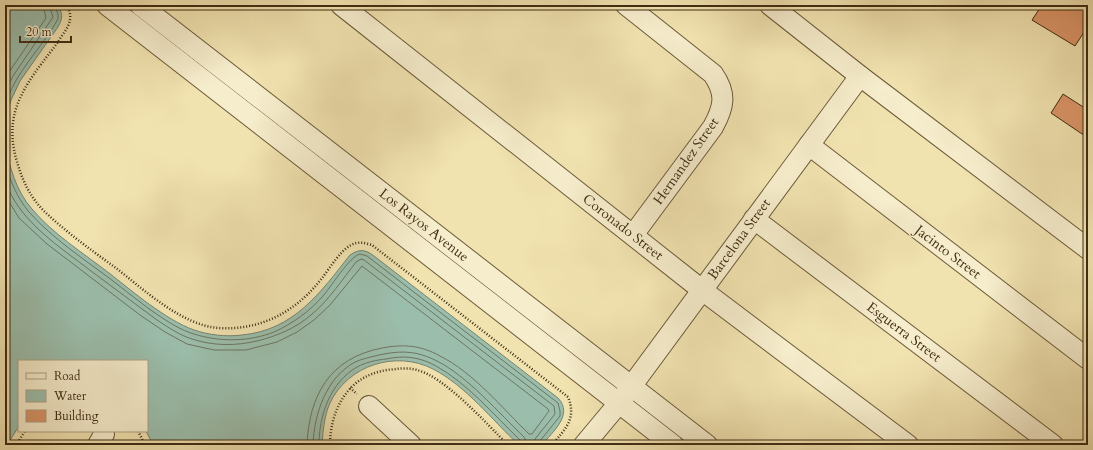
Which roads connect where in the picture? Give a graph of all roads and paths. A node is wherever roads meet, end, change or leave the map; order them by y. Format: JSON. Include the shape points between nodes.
{"nodes":[{"id":1,"x":66,"y":5,"type":"edge"},
{"id":2,"x":107,"y":5,"type":"edge"},
{"id":3,"x":341,"y":5,"type":"edge"},
{"id":4,"x":626,"y":5,"type":"edge"},
{"id":5,"x":770,"y":5,"type":"edge"},
{"id":6,"x":152,"y":8,"type":"edge"},
{"id":7,"x":141,"y":32,"type":"junction"},
{"id":8,"x":860,"y":76,"type":"junction"},
{"id":9,"x":809,"y":145,"type":"junction"},
{"id":10,"x":754,"y":219,"type":"junction"},
{"id":11,"x":633,"y":235,"type":"junction"},
{"id":12,"x":1088,"y":249,"type":"edge"},
{"id":13,"x":702,"y":290,"type":"junction"},
{"id":14,"x":1088,"y":360,"type":"edge"},
{"id":15,"x":631,"y":386,"type":"junction"},
{"id":16,"x":619,"y":403,"type":"junction"},
{"id":17,"x":369,"y":406,"type":"dead end"},
{"id":18,"x":24,"y":432,"type":"edge"},
{"id":19,"x":138,"y":432,"type":"edge"},
{"id":20,"x":16,"y":445,"type":"edge"},
{"id":21,"x":144,"y":445,"type":"edge"},
{"id":22,"x":330,"y":445,"type":"edge"},
{"id":23,"x":411,"y":445,"type":"edge"},
{"id":24,"x":508,"y":445,"type":"edge"},
{"id":25,"x":552,"y":445,"type":"edge"},
{"id":26,"x":584,"y":445,"type":"edge"},
{"id":27,"x":673,"y":445,"type":"edge"},
{"id":28,"x":706,"y":445,"type":"edge"},
{"id":29,"x":908,"y":445,"type":"edge"},
{"id":30,"x":1053,"y":445,"type":"edge"}],
"edges":[{"from":1,"to":25,"type":"path","via":[[70,10],[70,21],[27,85],[18,103],[12,138],[22,180],[37,204],[62,227],[177,313],[218,328],[241,328],[269,321],[285,313],[314,289],[352,244],[360,242],[372,245],[568,397],[571,419]]},
{"from":2,"to":7,"type":"street","name":"Los Rayos Avenue"},
{"from":3,"to":11,"type":"street","name":"Coronado Street"},
{"from":4,"to":11,"type":"street","name":"Hernandez Street","via":[[713,74],[719,82],[723,104],[713,127]]},
{"from":5,"to":8,"type":"street"},
{"from":6,"to":7,"type":"street"},
{"from":6,"to":15,"type":"street","name":"Los Rayos Avenue"},
{"from":7,"to":16,"type":"street","name":"Los Rayos Avenue"},
{"from":8,"to":9,"type":"street","name":"Barcelona Street"},
{"from":8,"to":12,"type":"street"},
{"from":9,"to":10,"type":"street","name":"Barcelona Street"},
{"from":9,"to":14,"type":"street","name":"Jacinto Street"},
{"from":10,"to":13,"type":"street","name":"Barcelona Street"},
{"from":10,"to":30,"type":"street","name":"Esguerra Street"},
{"from":11,"to":13,"type":"street","name":"Coronado Street"},
{"from":13,"to":15,"type":"street","name":"Barcelona Street"},
{"from":13,"to":29,"type":"street","name":"Coronado Street"},
{"from":15,"to":16,"type":"street","name":"Barcelona Street"},
{"from":15,"to":28,"type":"street","name":"Los Rayos Avenue"},
{"from":16,"to":26,"type":"street","name":"Barcelona Street"},
{"from":16,"to":27,"type":"street","name":"Los Rayos Avenue"},
{"from":17,"to":23,"type":"street"},
{"from":18,"to":20,"type":"path"},
{"from":19,"to":21,"type":"path"},
{"from":22,"to":24,"type":"path","via":[[337,407],[350,388],[363,377],[400,368],[417,370],[444,385]]}]}
